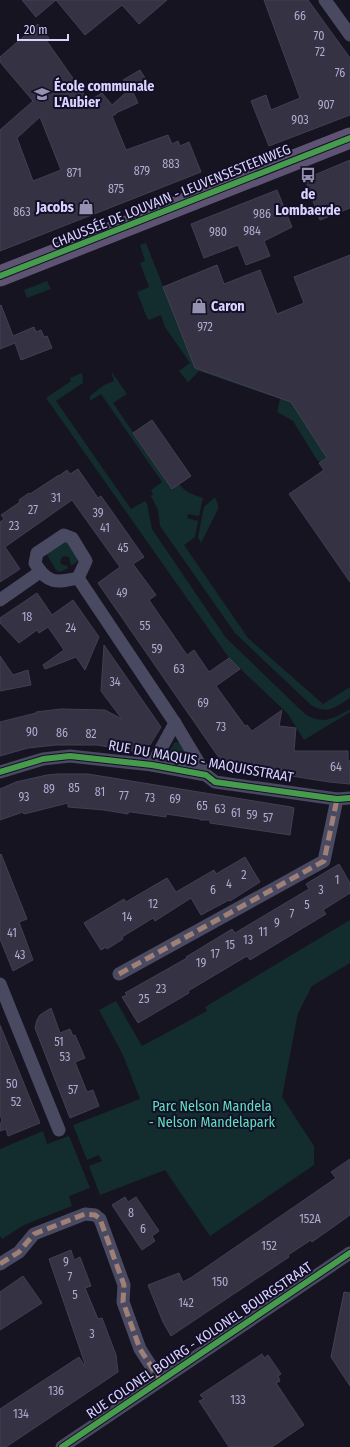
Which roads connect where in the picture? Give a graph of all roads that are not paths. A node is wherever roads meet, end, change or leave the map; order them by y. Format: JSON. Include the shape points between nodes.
{"nodes":[{"id":1,"x":325,"y":0,"type":"edge"},
{"id":2,"x":350,"y":34,"type":"edge"},
{"id":3,"x":350,"y":138,"type":"edge"},
{"id":4,"x":0,"y":276,"type":"edge"},
{"id":5,"x":40,"y":572,"type":"junction"},
{"id":6,"x":78,"y":578,"type":"junction"},
{"id":7,"x":0,"y":600,"type":"edge"},
{"id":8,"x":175,"y":724,"type":"junction"},
{"id":9,"x":152,"y":765,"type":"junction"},
{"id":10,"x":0,"y":772,"type":"edge"},
{"id":11,"x":206,"y":775,"type":"junction"},
{"id":12,"x":350,"y":798,"type":"edge"},
{"id":13,"x":337,"y":799,"type":"junction"},
{"id":14,"x":119,"y":974,"type":"dead end"},
{"id":15,"x":0,"y":984,"type":"edge"},
{"id":16,"x":4,"y":1001,"type":"edge"},
{"id":17,"x":0,"y":1015,"type":"edge"},
{"id":18,"x":59,"y":1130,"type":"dead end"},
{"id":19,"x":350,"y":1253,"type":"edge"},
{"id":20,"x":0,"y":1264,"type":"edge"},
{"id":21,"x":160,"y":1380,"type":"junction"},
{"id":22,"x":62,"y":1447,"type":"edge"}],
"edges":[{"from":1,"to":2,"type":"street"},
{"from":3,"to":4,"type":"main road","name":"CHAUSSÉE DE LOUVAIN - LEUVENSESTEENWEG"},
{"from":5,"to":6,"type":"street","via":[[48,580],[61,582]]},
{"from":5,"to":6,"type":"street","via":[[35,564],[37,553],[64,535],[72,538],[86,561]]},
{"from":5,"to":7,"type":"street"},
{"from":6,"to":8,"type":"street"},
{"from":8,"to":9,"type":"street"},
{"from":8,"to":11,"type":"street"},
{"from":9,"to":10,"type":"street","name":"RUE DU MAQUIS - MAQUISSTRAAT","via":[[70,756],[43,759]]},
{"from":9,"to":11,"type":"street","name":"RUE DU MAQUIS - MAQUISSTRAAT"},
{"from":11,"to":13,"type":"street","name":"RUE DU MAQUIS - MAQUISSTRAAT","via":[[215,782]]},
{"from":12,"to":13,"type":"street","name":"RUE DU MAQUIS - MAQUISSTRAAT"},
{"from":13,"to":14,"type":"street","via":[[324,861]]},
{"from":15,"to":16,"type":"street"},
{"from":16,"to":17,"type":"street","via":[[5,1013]]},
{"from":16,"to":18,"type":"street"},
{"from":19,"to":21,"type":"street","name":"RUE COLONEL BOURG - KOLONEL BOURGSTRAAT"},
{"from":20,"to":21,"type":"street","via":[[19,1252],[34,1234],[85,1214],[95,1214],[100,1219],[124,1285],[123,1302],[140,1349]]},
{"from":21,"to":22,"type":"street","name":"RUE COLONEL BOURG - KOLONEL BOURGSTRAAT"}]}
